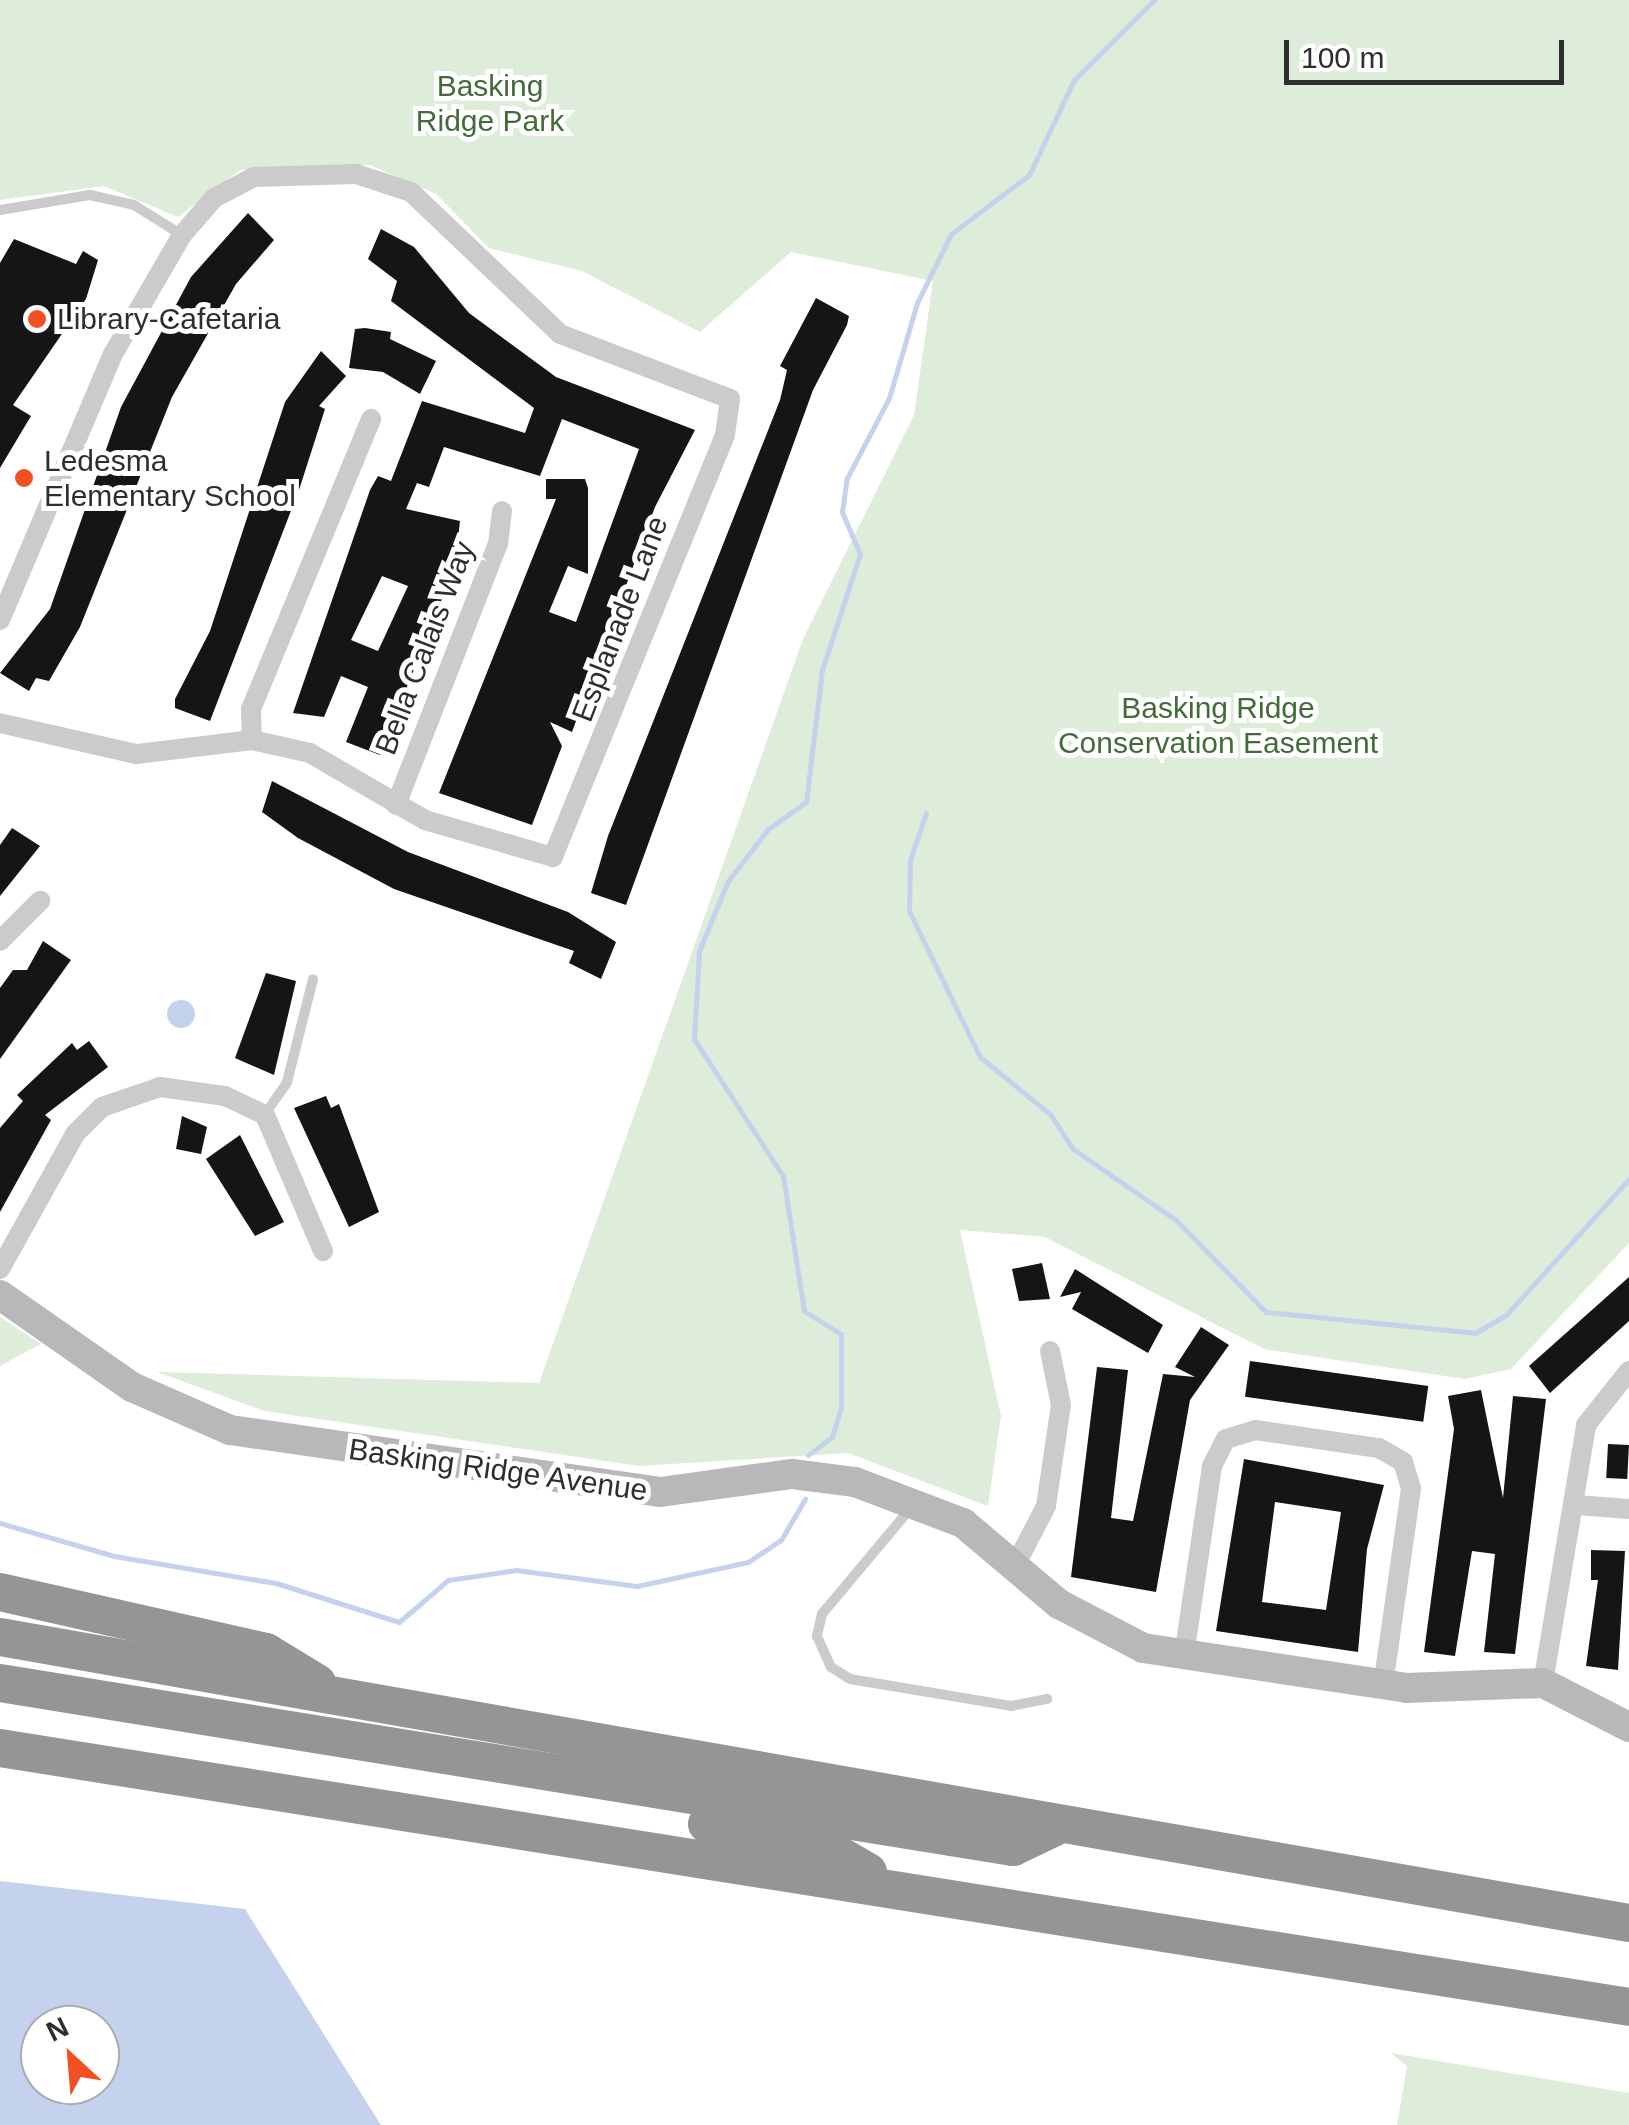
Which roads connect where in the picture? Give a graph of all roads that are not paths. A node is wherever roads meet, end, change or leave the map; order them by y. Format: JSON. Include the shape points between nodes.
{"nodes":[{"id":1,"x":0,"y":210,"type":"edge"},
{"id":2,"x":182,"y":235,"type":"junction"},
{"id":3,"x":371,"y":419,"type":"dead end"},
{"id":4,"x":502,"y":511,"type":"dead end"},
{"id":5,"x":0,"y":578,"type":"edge"},
{"id":6,"x":20,"y":588,"type":"junction"},
{"id":7,"x":0,"y":620,"type":"edge"},
{"id":8,"x":0,"y":723,"type":"edge"},
{"id":9,"x":252,"y":740,"type":"junction"},
{"id":10,"x":396,"y":806,"type":"junction"},
{"id":11,"x":40,"y":900,"type":"dead end"},
{"id":12,"x":0,"y":941,"type":"edge"},
{"id":13,"x":313,"y":979,"type":"dead end"},
{"id":14,"x":265,"y":1115,"type":"junction"},
{"id":15,"x":323,"y":1251,"type":"dead end"},
{"id":16,"x":0,"y":1269,"type":"edge"},
{"id":17,"x":0,"y":1296,"type":"edge"},
{"id":18,"x":1050,"y":1351,"type":"dead end"},
{"id":19,"x":1629,"y":1371,"type":"edge"},
{"id":20,"x":917,"y":1501,"type":"junction"},
{"id":21,"x":1576,"y":1505,"type":"junction"},
{"id":22,"x":1629,"y":1509,"type":"edge"},
{"id":23,"x":1018,"y":1562,"type":"junction"},
{"id":24,"x":0,"y":1592,"type":"edge"},
{"id":25,"x":0,"y":1637,"type":"edge"},
{"id":26,"x":1184,"y":1656,"type":"junction"},
{"id":27,"x":0,"y":1683,"type":"edge"},
{"id":28,"x":1543,"y":1683,"type":"junction"},
{"id":29,"x":1383,"y":1686,"type":"junction"},
{"id":30,"x":336,"y":1695,"type":"junction"},
{"id":31,"x":1047,"y":1699,"type":"dead end"},
{"id":32,"x":0,"y":1703,"type":"edge"},
{"id":33,"x":1629,"y":1727,"type":"edge"},
{"id":34,"x":0,"y":1748,"type":"edge"},
{"id":35,"x":1055,"y":1826,"type":"junction"},
{"id":36,"x":886,"y":1882,"type":"junction"},
{"id":37,"x":1629,"y":1923,"type":"edge"},
{"id":38,"x":1629,"y":2006,"type":"edge"}],
"edges":[{"from":1,"to":2,"type":"lane","via":[[90,195],[134,205]]},
{"from":2,"to":6,"type":"street","via":[[86,412]]},
{"from":2,"to":10,"type":"street","name":"Esplanade Lane","via":[[214,198],[254,178],[356,174],[411,192],[560,334],[730,400],[725,435],[554,857]]},
{"from":3,"to":9,"type":"street","via":[[252,710]]},
{"from":4,"to":10,"type":"street","name":"Bella Calais Way","via":[[498,544]]},
{"from":5,"to":6,"type":"lane"},
{"from":6,"to":7,"type":"street"},
{"from":8,"to":9,"type":"street","via":[[136,754]]},
{"from":9,"to":10,"type":"street","via":[[310,754]]},
{"from":11,"to":12,"type":"street"},
{"from":13,"to":14,"type":"lane","via":[[287,1082]]},
{"from":14,"to":15,"type":"street"},
{"from":14,"to":16,"type":"street","via":[[225,1096],[160,1087],[102,1107],[75,1134]]},
{"from":17,"to":20,"type":"street","name":"Basking Ridge Avenue","via":[[132,1388],[270,1440],[660,1492],[792,1474],[855,1482]]},
{"from":18,"to":23,"type":"street","via":[[1059,1422],[1040,1526]]},
{"from":19,"to":21,"type":"street","via":[[1590,1415]]},
{"from":20,"to":23,"type":"street","name":"Basking Ridge Avenue"},
{"from":20,"to":31,"type":"lane","via":[[822,1614],[817,1636],[832,1667],[850,1679],[1011,1706]]},
{"from":21,"to":22,"type":"street"},
{"from":21,"to":28,"type":"street"},
{"from":23,"to":26,"type":"street","name":"Basking Ridge Avenue","via":[[1106,1633]]},
{"from":24,"to":30,"type":"highway","via":[[266,1652]]},
{"from":25,"to":30,"type":"highway"},
{"from":26,"to":29,"type":"street","name":"Basking Ridge Avenue"},
{"from":26,"to":29,"type":"street","via":[[1212,1466],[1226,1439],[1256,1430],[1379,1448],[1403,1462],[1411,1489]]},
{"from":27,"to":35,"type":"highway","via":[[1012,1847]]},
{"from":28,"to":29,"type":"street","name":"Basking Ridge Avenue"},
{"from":28,"to":33,"type":"street","name":"Basking Ridge Avenue"},
{"from":30,"to":35,"type":"highway"},
{"from":32,"to":36,"type":"highway","via":[[823,1846]]},
{"from":34,"to":36,"type":"highway"},
{"from":35,"to":37,"type":"highway"},
{"from":36,"to":38,"type":"highway"}]}
